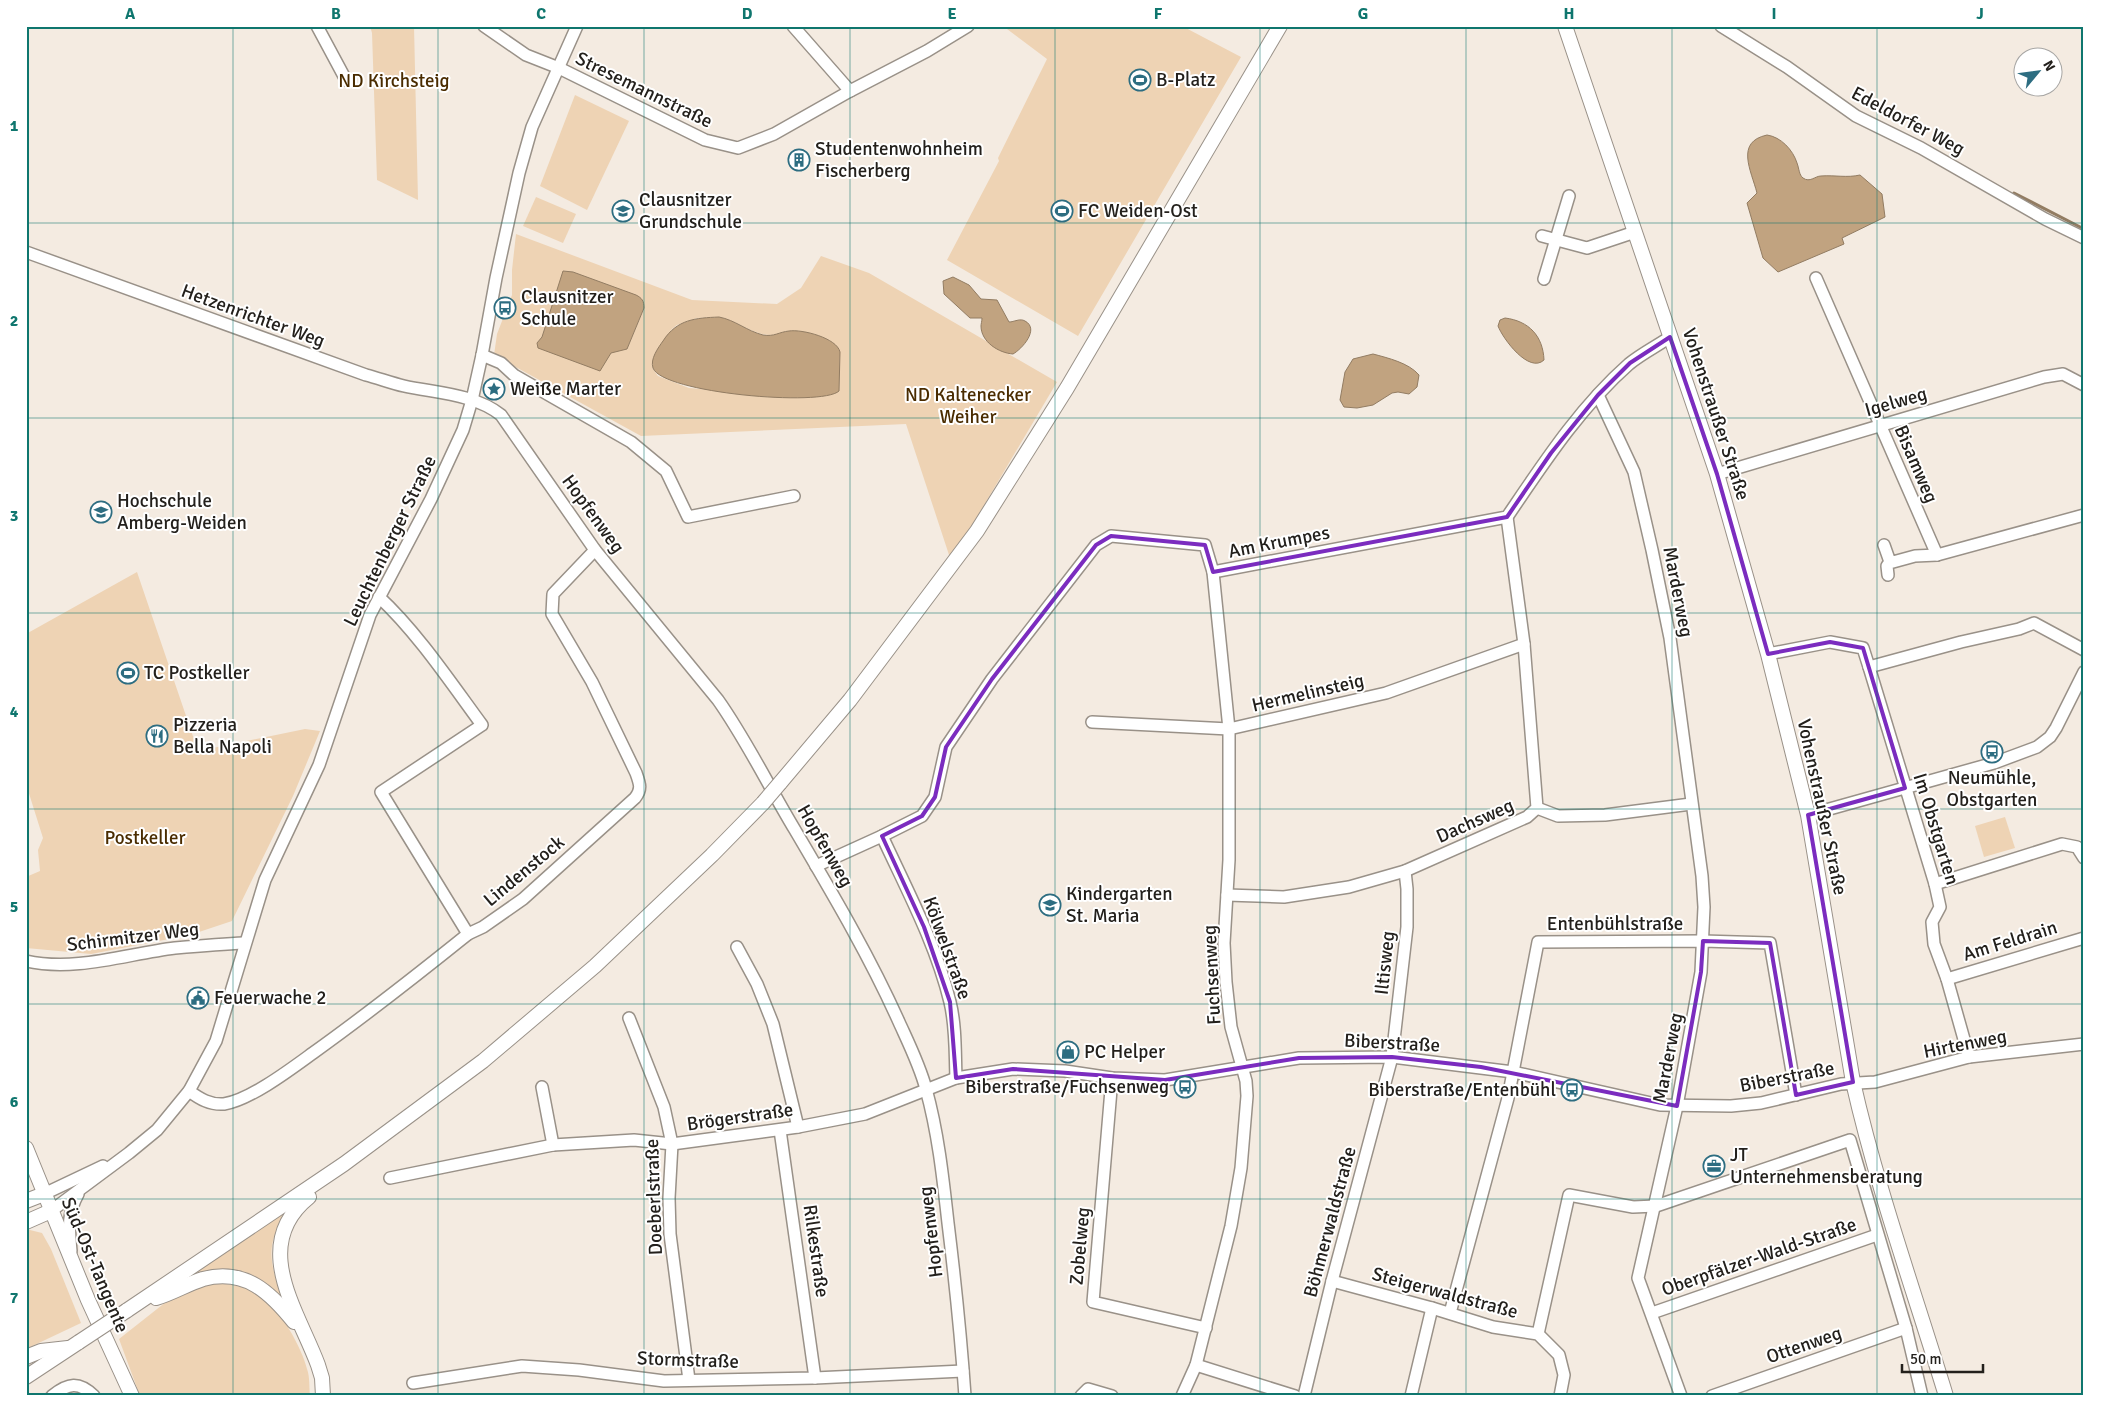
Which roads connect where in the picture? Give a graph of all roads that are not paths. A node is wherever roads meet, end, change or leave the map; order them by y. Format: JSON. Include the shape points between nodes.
{"nodes":[{"id":1,"x":317,"y":26,"type":"edge"},
{"id":2,"x":484,"y":26,"type":"edge"},
{"id":3,"x":577,"y":26,"type":"edge"},
{"id":4,"x":793,"y":26,"type":"edge"},
{"id":5,"x":968,"y":26,"type":"edge"},
{"id":6,"x":1280,"y":26,"type":"edge"},
{"id":7,"x":1565,"y":26,"type":"edge"},
{"id":8,"x":1721,"y":26,"type":"edge"},
{"id":9,"x":559,"y":68,"type":"junction"},
{"id":10,"x":346,"y":80,"type":"dead end"},
{"id":11,"x":850,"y":91,"type":"junction"},
{"id":12,"x":1569,"y":196,"type":"dead end"},
{"id":13,"x":1635,"y":232,"type":"junction"},
{"id":14,"x":1542,"y":236,"type":"dead end"},
{"id":15,"x":2084,"y":238,"type":"edge"},
{"id":16,"x":1556,"y":240,"type":"junction"},
{"id":17,"x":26,"y":252,"type":"edge"},
{"id":18,"x":1816,"y":278,"type":"dead end"},
{"id":19,"x":1544,"y":279,"type":"dead end"},
{"id":20,"x":1670,"y":337,"type":"junction"},
{"id":21,"x":482,"y":356,"type":"junction"},
{"id":22,"x":2084,"y":385,"type":"edge"},
{"id":23,"x":1598,"y":395,"type":"junction"},
{"id":24,"x":472,"y":400,"type":"junction"},
{"id":25,"x":1880,"y":425,"type":"junction"},
{"id":26,"x":1718,"y":474,"type":"junction"},
{"id":27,"x":794,"y":496,"type":"dead end"},
{"id":28,"x":2084,"y":515,"type":"edge"},
{"id":29,"x":1507,"y":517,"type":"junction"},
{"id":30,"x":1884,"y":545,"type":"dead end"},
{"id":31,"x":595,"y":550,"type":"junction"},
{"id":32,"x":1937,"y":555,"type":"junction"},
{"id":33,"x":1890,"y":562,"type":"junction"},
{"id":34,"x":1213,"y":572,"type":"junction"},
{"id":35,"x":1888,"y":576,"type":"dead end"},
{"id":36,"x":379,"y":597,"type":"junction"},
{"id":37,"x":1524,"y":644,"type":"junction"},
{"id":38,"x":2084,"y":650,"type":"edge"},
{"id":39,"x":1768,"y":654,"type":"junction"},
{"id":40,"x":1869,"y":667,"type":"junction"},
{"id":41,"x":2084,"y":672,"type":"edge"},
{"id":42,"x":1092,"y":722,"type":"dead end"},
{"id":43,"x":1229,"y":729,"type":"junction"},
{"id":44,"x":1905,"y":788,"type":"junction"},
{"id":45,"x":1692,"y":804,"type":"junction"},
{"id":46,"x":1537,"y":808,"type":"junction"},
{"id":47,"x":1808,"y":815,"type":"junction"},
{"id":48,"x":882,"y":836,"type":"junction"},
{"id":49,"x":2084,"y":858,"type":"edge"},
{"id":50,"x":816,"y":866,"type":"junction"},
{"id":51,"x":1405,"y":871,"type":"junction"},
{"id":52,"x":1935,"y":884,"type":"junction"},
{"id":53,"x":1227,"y":895,"type":"junction"},
{"id":54,"x":468,"y":934,"type":"junction"},
{"id":55,"x":2084,"y":938,"type":"edge"},
{"id":56,"x":1703,"y":941,"type":"junction"},
{"id":57,"x":244,"y":943,"type":"junction"},
{"id":58,"x":737,"y":947,"type":"dead end"},
{"id":59,"x":26,"y":961,"type":"edge"},
{"id":60,"x":1947,"y":978,"type":"junction"},
{"id":61,"x":629,"y":1018,"type":"dead end"},
{"id":62,"x":2084,"y":1044,"type":"edge"},
{"id":63,"x":1392,"y":1057,"type":"junction"},
{"id":64,"x":1969,"y":1057,"type":"junction"},
{"id":65,"x":1243,"y":1068,"type":"junction"},
{"id":66,"x":1513,"y":1072,"type":"junction"},
{"id":67,"x":956,"y":1078,"type":"junction"},
{"id":68,"x":1112,"y":1078,"type":"junction"},
{"id":69,"x":1854,"y":1082,"type":"junction"},
{"id":70,"x":542,"y":1087,"type":"dead end"},
{"id":71,"x":926,"y":1088,"type":"junction"},
{"id":72,"x":189,"y":1091,"type":"junction"},
{"id":73,"x":1796,"y":1095,"type":"junction"},
{"id":74,"x":1677,"y":1106,"type":"junction"},
{"id":75,"x":798,"y":1127,"type":"junction"},
{"id":76,"x":780,"y":1130,"type":"junction"},
{"id":77,"x":672,"y":1144,"type":"junction"},
{"id":78,"x":553,"y":1145,"type":"junction"},
{"id":79,"x":26,"y":1148,"type":"edge"},
{"id":80,"x":129,"y":1153,"type":"junction"},
{"id":81,"x":344,"y":1164,"type":"junction"},
{"id":82,"x":390,"y":1178,"type":"dead end"},
{"id":83,"x":80,"y":1190,"type":"junction"},
{"id":84,"x":44,"y":1194,"type":"junction"},
{"id":85,"x":26,"y":1201,"type":"edge"},
{"id":86,"x":1656,"y":1206,"type":"junction"},
{"id":87,"x":51,"y":1212,"type":"junction"},
{"id":88,"x":26,"y":1222,"type":"edge"},
{"id":89,"x":1877,"y":1235,"type":"junction"},
{"id":90,"x":73,"y":1262,"type":"junction"},
{"id":91,"x":1332,"y":1281,"type":"junction"},
{"id":92,"x":140,"y":1303,"type":"junction"},
{"id":93,"x":1432,"y":1308,"type":"junction"},
{"id":94,"x":1450,"y":1313,"type":"junction"},
{"id":95,"x":1652,"y":1313,"type":"junction"},
{"id":96,"x":1206,"y":1328,"type":"junction"},
{"id":97,"x":1906,"y":1328,"type":"junction"},
{"id":98,"x":1538,"y":1334,"type":"junction"},
{"id":99,"x":306,"y":1336,"type":"junction"},
{"id":100,"x":75,"y":1345,"type":"junction"},
{"id":101,"x":26,"y":1356,"type":"edge"},
{"id":102,"x":1196,"y":1365,"type":"junction"},
{"id":103,"x":963,"y":1371,"type":"junction"},
{"id":104,"x":26,"y":1377,"type":"edge"},
{"id":105,"x":815,"y":1378,"type":"junction"},
{"id":106,"x":689,"y":1380,"type":"junction"},
{"id":107,"x":413,"y":1383,"type":"dead end"},
{"id":108,"x":52,"y":1396,"type":"edge"},
{"id":109,"x":94,"y":1396,"type":"edge"},
{"id":110,"x":132,"y":1396,"type":"edge"},
{"id":111,"x":323,"y":1396,"type":"edge"},
{"id":112,"x":965,"y":1396,"type":"edge"},
{"id":113,"x":1082,"y":1396,"type":"edge"},
{"id":114,"x":1112,"y":1396,"type":"edge"},
{"id":115,"x":1182,"y":1396,"type":"edge"},
{"id":116,"x":1296,"y":1396,"type":"edge"},
{"id":117,"x":1304,"y":1396,"type":"edge"},
{"id":118,"x":1411,"y":1396,"type":"edge"},
{"id":119,"x":1560,"y":1396,"type":"edge"},
{"id":120,"x":1681,"y":1396,"type":"edge"},
{"id":121,"x":1712,"y":1396,"type":"edge"},
{"id":122,"x":1922,"y":1396,"type":"edge"},
{"id":123,"x":1946,"y":1396,"type":"edge"}],
"edges":[{"from":1,"to":10,"type":"street"},
{"from":2,"to":9,"type":"street","name":"Stresemannstraße","via":[[526,56]]},
{"from":3,"to":9,"type":"street","name":"Leuchtenberger Straße"},
{"from":4,"to":11,"type":"street"},
{"from":5,"to":11,"type":"street","name":"Stresemannstraße"},
{"from":6,"to":81,"type":"main road","bridge":true,"via":[[1068,388],[977,531],[850,700],[763,803],[595,966],[483,1061]]},
{"from":7,"to":13,"type":"main road","name":"Vohenstraußer Straße"},
{"from":8,"to":15,"type":"street","name":"Edeldorfer Weg","via":[[1856,116],[1922,148]]},
{"from":9,"to":11,"type":"street","name":"Stresemannstraße","via":[[705,140],[738,148],[774,134]]},
{"from":9,"to":21,"type":"street","name":"Leuchtenberger Straße","via":[[532,127],[519,173]]},
{"from":12,"to":16,"type":"street"},
{"from":13,"to":16,"type":"street","via":[[1588,248]]},
{"from":13,"to":20,"type":"main road","name":"Vohenstraußer Straße"},
{"from":14,"to":16,"type":"street"},
{"from":16,"to":19,"type":"street"},
{"from":17,"to":24,"type":"street","name":"Hetzenrichter Weg","via":[[366,375]]},
{"from":18,"to":25,"type":"street","name":"Bisamweg"},
{"from":20,"to":23,"type":"street","via":[[1630,364]]},
{"from":20,"to":26,"type":"main road","name":"Vohenstraußer Straße"},
{"from":21,"to":24,"type":"street","name":"Leuchtenberger Straße"},
{"from":21,"to":27,"type":"street","via":[[501,363],[514,375],[631,442],[666,471],[688,517]]},
{"from":22,"to":25,"type":"street","name":"Igelweg","via":[[2064,374],[2044,377]]},
{"from":23,"to":29,"type":"street","via":[[1551,453]]},
{"from":23,"to":45,"type":"street","name":"Marderweg","via":[[1634,472],[1670,638]]},
{"from":24,"to":31,"type":"street","name":"Hopfenweg","via":[[490,406],[501,415]]},
{"from":24,"to":36,"type":"street","name":"Leuchtenberger Straße","via":[[453,454]]},
{"from":25,"to":26,"type":"street","name":"Igelweg"},
{"from":25,"to":32,"type":"street","name":"Bisamweg"},
{"from":26,"to":39,"type":"main road","name":"Vohenstraußer Straße"},
{"from":28,"to":32,"type":"street"},
{"from":29,"to":34,"type":"street","name":"Am Krumpes"},
{"from":29,"to":37,"type":"street","name":"Dachsweg"},
{"from":30,"to":33,"type":"street"},
{"from":31,"to":50,"type":"street","name":"Hopfenweg","via":[[718,700]]},
{"from":31,"to":54,"type":"street","name":"Lindenstock","via":[[553,594],[552,614],[604,707],[636,773],[640,791],[523,899]]},
{"from":32,"to":33,"type":"street"},
{"from":33,"to":35,"type":"street"},
{"from":34,"to":43,"type":"street","name":"Fuchsenweg"},
{"from":34,"to":48,"type":"street","name":"Am Krumpes","via":[[1205,545],[1111,536],[1096,545],[992,679],[946,747],[935,797],[922,816]]},
{"from":36,"to":54,"type":"street","via":[[451,682],[482,725],[382,792]]},
{"from":36,"to":57,"type":"street","name":"Leuchtenberger Straße","via":[[362,637],[319,765],[265,880]]},
{"from":37,"to":43,"type":"street","name":"Hermelinsteig","via":[[1386,693]]},
{"from":37,"to":46,"type":"street","name":"Dachsweg"},
{"from":38,"to":40,"type":"street","via":[[2034,623]]},
{"from":39,"to":40,"type":"street","name":"Im Obstgarten","via":[[1830,642],[1863,648]]},
{"from":39,"to":47,"type":"main road","name":"Vohenstraußer Straße"},
{"from":40,"to":44,"type":"street","name":"Im Obstgarten"},
{"from":41,"to":44,"type":"street","via":[[2056,728],[2037,747],[1994,763]]},
{"from":42,"to":43,"type":"street","name":"Hermelinsteig"},
{"from":43,"to":53,"type":"street","name":"Fuchsenweg"},
{"from":44,"to":47,"type":"street"},
{"from":44,"to":52,"type":"street","name":"Im Obstgarten"},
{"from":45,"to":46,"type":"street","via":[[1605,815],[1558,816]]},
{"from":45,"to":56,"type":"street","name":"Marderweg","via":[[1702,876]]},
{"from":46,"to":51,"type":"street","name":"Dachsweg","via":[[1527,817]]},
{"from":47,"to":69,"type":"main road","name":"Vohenstraußer Straße"},
{"from":48,"to":50,"type":"street","name":"Am Krumpes"},
{"from":48,"to":67,"type":"street","name":"Kölwelstraße","via":[[924,927],[950,1002]]},
{"from":49,"to":52,"type":"street","via":[[2077,847],[2062,844]]},
{"from":50,"to":71,"type":"street","name":"Hopfenweg","via":[[879,976]]},
{"from":51,"to":53,"type":"street","name":"Dachsweg","via":[[1349,887],[1284,897]]},
{"from":51,"to":63,"type":"street","name":"Iltisweg","via":[[1407,927]]},
{"from":52,"to":60,"type":"street","name":"Im Obstgarten","via":[[1940,907],[1932,922],[1934,944]]},
{"from":53,"to":65,"type":"street","name":"Fuchsenweg","via":[[1226,982],[1231,1027]]},
{"from":54,"to":72,"type":"street","name":"Lindenstock","via":[[368,1014],[286,1073],[246,1096],[233,1102],[210,1103]]},
{"from":55,"to":60,"type":"street","name":"Am Feldrain"},
{"from":56,"to":66,"type":"street","name":"Entenbühlstraße","via":[[1538,942]]},
{"from":56,"to":73,"type":"street","name":"Entenbühlstraße","via":[[1770,943]]},
{"from":56,"to":74,"type":"street","name":"Marderweg","via":[[1701,972]]},
{"from":57,"to":59,"type":"street","name":"Schirmitzer Weg","via":[[174,948],[99,962]]},
{"from":57,"to":72,"type":"street","name":"Leuchtenberger Straße","via":[[216,1041]]},
{"from":58,"to":75,"type":"street","via":[[773,1024]]},
{"from":60,"to":64,"type":"street","name":"Im Obstgarten"},
{"from":61,"to":77,"type":"street","name":"Doeberlstraße","via":[[664,1107]]},
{"from":62,"to":64,"type":"street","name":"Hirtenweg"},
{"from":63,"to":65,"type":"street","name":"Biberstraße","via":[[1299,1058]]},
{"from":63,"to":66,"type":"street","name":"Biberstraße"},
{"from":63,"to":91,"type":"street","name":"Böhmerwaldstraße"},
{"from":64,"to":69,"type":"street","name":"Hirtenweg","via":[[1875,1082]]},
{"from":65,"to":68,"type":"street","name":"Biberstraße","via":[[1165,1080]]},
{"from":65,"to":96,"type":"street","name":"Fuchsenweg","via":[[1247,1096],[1241,1168],[1231,1226]]},
{"from":66,"to":74,"type":"street","name":"Biberstraße"},
{"from":66,"to":94,"type":"street","name":"Entenbühlstraße"},
{"from":67,"to":68,"type":"street","name":"Biberstraße","via":[[1013,1069],[1065,1071]]},
{"from":67,"to":71,"type":"street","name":"Biberstraße"},
{"from":68,"to":96,"type":"street","name":"Zobelweg","via":[[1093,1302]]},
{"from":69,"to":73,"type":"street","name":"Biberstraße"},
{"from":69,"to":123,"type":"main road","name":"Vohenstraußer Straße","via":[[1880,1189]]},
{"from":70,"to":78,"type":"street"},
{"from":71,"to":75,"type":"street","name":"Brögerstraße","via":[[865,1114]]},
{"from":71,"to":103,"type":"street","name":"Hopfenweg","via":[[943,1182]]},
{"from":72,"to":80,"type":"street","name":"Leuchtenberger Straße","via":[[157,1130]]},
{"from":73,"to":74,"type":"street","name":"Biberstraße","via":[[1731,1106]]},
{"from":74,"to":86,"type":"street","name":"Marderweg"},
{"from":75,"to":76,"type":"street","name":"Brögerstraße"},
{"from":76,"to":77,"type":"street","name":"Brögerstraße"},
{"from":76,"to":105,"type":"street","name":"Rilkestraße"},
{"from":77,"to":78,"type":"street","name":"Brögerstraße","via":[[634,1140]]},
{"from":77,"to":106,"type":"street","name":"Doeberlstraße","via":[[668,1198],[670,1234]]},
{"from":78,"to":82,"type":"street","name":"Brögerstraße"},
{"from":79,"to":84,"type":"main road","name":"Süd-Ost-Tangente"},
{"from":80,"to":83,"type":"street","name":"Leuchtenberger Straße"},
{"from":80,"to":84,"type":"street","name":"Leuchtenberger Straße"},
{"from":81,"to":92,"type":"main road"},
{"from":81,"to":99,"type":"main road","via":[[289,1217],[281,1238],[282,1280]]},
{"from":83,"to":87,"type":"street","name":"Leuchtenberger Straße"},
{"from":83,"to":90,"type":"street","via":[[71,1207],[68,1223]]},
{"from":84,"to":85,"type":"main road"},
{"from":84,"to":87,"type":"main road","name":"Süd-Ost-Tangente"},
{"from":86,"to":89,"type":"street","via":[[1850,1140]]},
{"from":86,"to":95,"type":"street","name":"Marderweg","via":[[1638,1278]]},
{"from":86,"to":98,"type":"street","via":[[1633,1207],[1569,1195]]},
{"from":87,"to":88,"type":"main road"},
{"from":87,"to":90,"type":"main road","name":"Süd-Ost-Tangente"},
{"from":89,"to":95,"type":"street","name":"Oberpfälzer-Wald-Straße"},
{"from":89,"to":97,"type":"street"},
{"from":90,"to":110,"type":"main road","name":"Süd-Ost-Tangente"},
{"from":91,"to":93,"type":"street","name":"Steigerwaldstraße"},
{"from":91,"to":117,"type":"street","name":"Böhmerwaldstraße"},
{"from":92,"to":99,"type":"main road","via":[[204,1279],[235,1278],[264,1288]]},
{"from":92,"to":100,"type":"main road","bridge":true},
{"from":93,"to":94,"type":"street","name":"Steigerwaldstraße"},
{"from":93,"to":118,"type":"street"},
{"from":94,"to":98,"type":"street","name":"Steigerwaldstraße","via":[[1493,1328]]},
{"from":95,"to":120,"type":"street","name":"Marderweg"},
{"from":96,"to":102,"type":"street","name":"Fuchsenweg"},
{"from":97,"to":121,"type":"street","name":"Ottenweg"},
{"from":97,"to":122,"type":"street"},
{"from":98,"to":119,"type":"street","name":"Steigerwaldstraße","via":[[1559,1355],[1564,1375]]},
{"from":99,"to":111,"type":"main road","via":[[322,1378]]},
{"from":100,"to":101,"type":"main road"},
{"from":100,"to":104,"type":"main road"},
{"from":102,"to":115,"type":"street","name":"Fuchsenweg"},
{"from":102,"to":116,"type":"street"},
{"from":103,"to":105,"type":"street","name":"Stormstraße"},
{"from":103,"to":112,"type":"street","name":"Hopfenweg"},
{"from":105,"to":106,"type":"street","name":"Stormstraße"},
{"from":106,"to":107,"type":"street","name":"Stormstraße","via":[[664,1381],[522,1366]]},
{"from":108,"to":109,"type":"street","via":[[76,1384]]},
{"from":113,"to":114,"type":"street","via":[[1088,1389]]}]}
